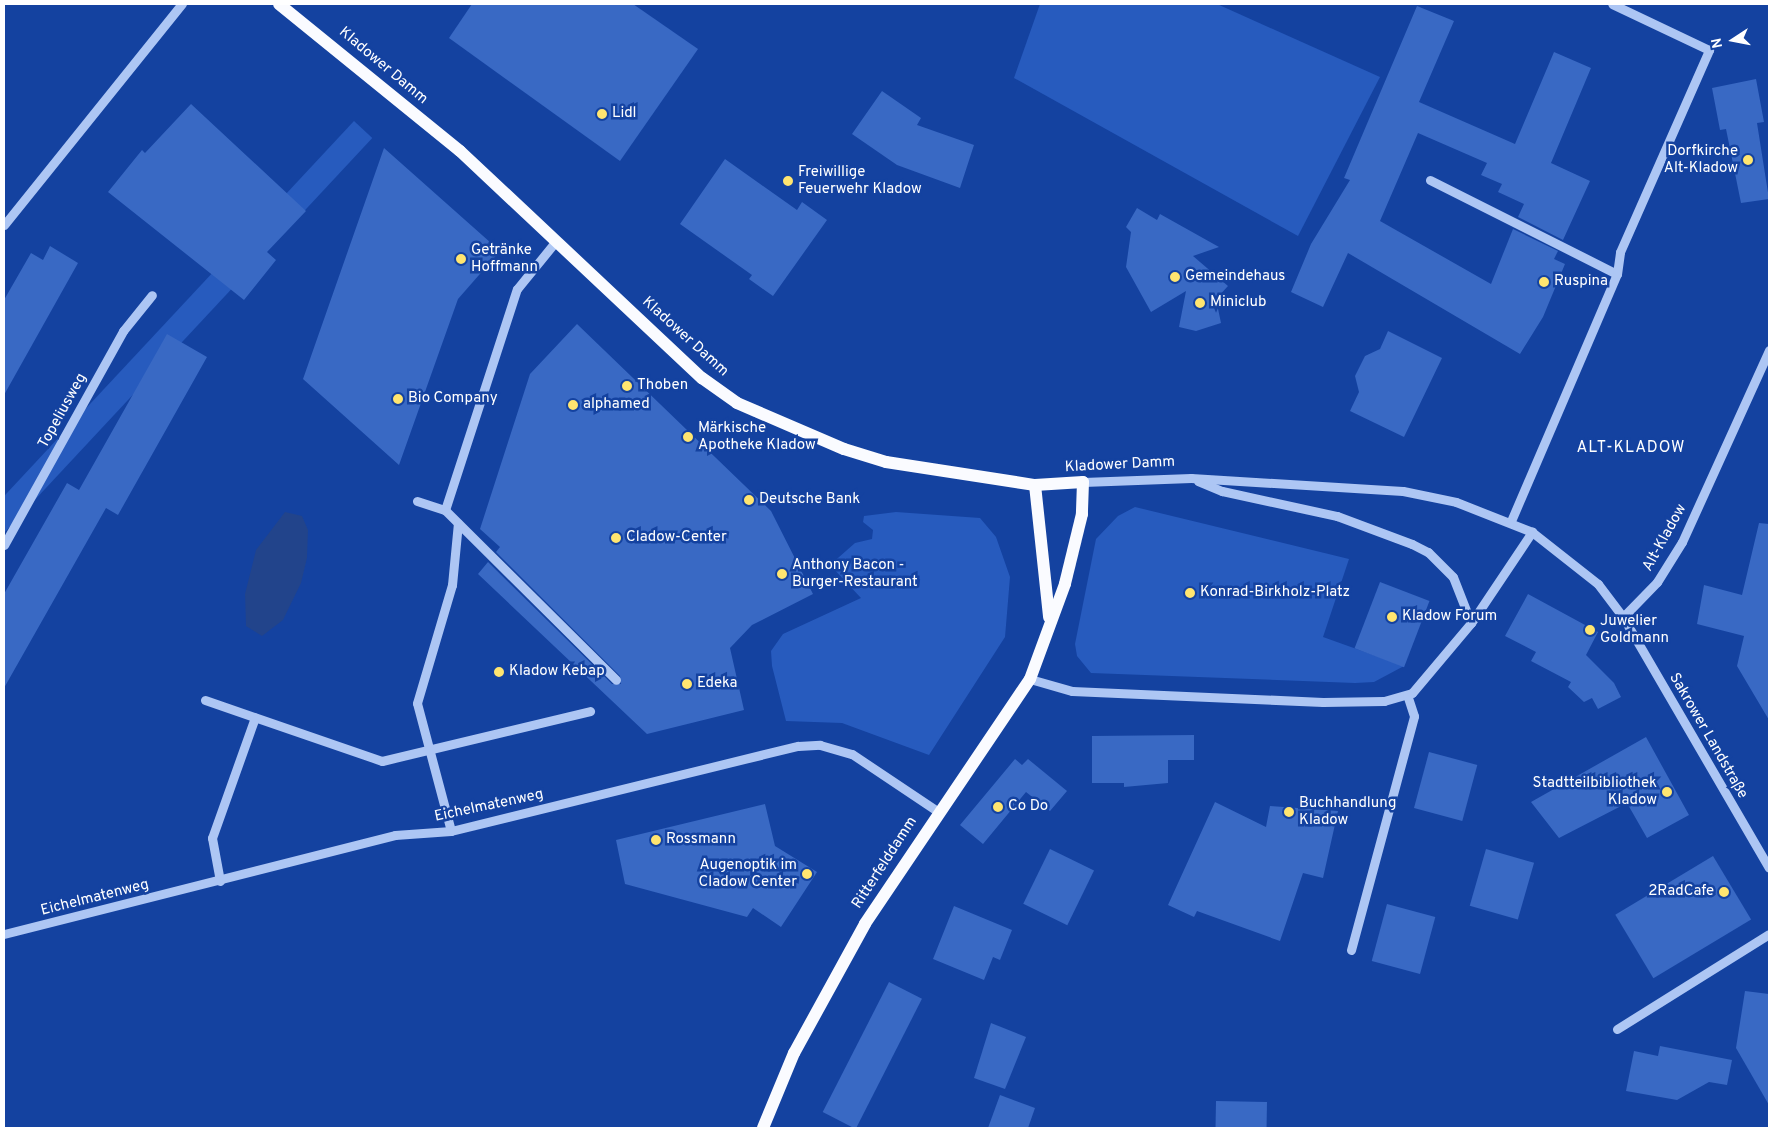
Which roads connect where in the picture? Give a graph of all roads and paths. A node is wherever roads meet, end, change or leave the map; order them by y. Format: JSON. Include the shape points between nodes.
{"nodes":[{"id":1,"x":182,"y":4,"type":"edge"},
{"id":2,"x":279,"y":4,"type":"edge"},
{"id":3,"x":1612,"y":4,"type":"edge"},
{"id":4,"x":1430,"y":180,"type":"dead end"},
{"id":5,"x":4,"y":225,"type":"edge"},
{"id":6,"x":556,"y":241,"type":"junction"},
{"id":7,"x":1617,"y":274,"type":"junction"},
{"id":8,"x":152,"y":295,"type":"dead end"},
{"id":9,"x":1769,"y":350,"type":"edge"},
{"id":10,"x":1191,"y":478,"type":"junction"},
{"id":11,"x":1083,"y":482,"type":"junction"},
{"id":12,"x":1035,"y":485,"type":"junction"},
{"id":13,"x":417,"y":501,"type":"dead end"},
{"id":14,"x":445,"y":510,"type":"junction"},
{"id":15,"x":1511,"y":521,"type":"junction"},
{"id":16,"x":458,"y":523,"type":"junction"},
{"id":17,"x":1532,"y":532,"type":"junction"},
{"id":18,"x":4,"y":545,"type":"edge"},
{"id":19,"x":1623,"y":617,"type":"junction"},
{"id":20,"x":1471,"y":623,"type":"junction"},
{"id":21,"x":1049,"y":624,"type":"junction"},
{"id":22,"x":1030,"y":679,"type":"junction"},
{"id":23,"x":616,"y":680,"type":"dead end"},
{"id":24,"x":1407,"y":694,"type":"junction"},
{"id":25,"x":204,"y":700,"type":"dead end"},
{"id":26,"x":590,"y":711,"type":"dead end"},
{"id":27,"x":255,"y":717,"type":"junction"},
{"id":28,"x":427,"y":751,"type":"junction"},
{"id":29,"x":937,"y":811,"type":"junction"},
{"id":30,"x":451,"y":831,"type":"junction"},
{"id":31,"x":1769,"y":868,"type":"edge"},
{"id":32,"x":220,"y":881,"type":"junction"},
{"id":33,"x":4,"y":934,"type":"edge"},
{"id":34,"x":1769,"y":934,"type":"edge"},
{"id":35,"x":1351,"y":950,"type":"dead end"},
{"id":36,"x":1617,"y":1029,"type":"dead end"},
{"id":37,"x":763,"y":1128,"type":"edge"}],
"edges":[{"from":1,"to":5,"type":"street"},
{"from":2,"to":6,"type":"main road","name":"Kladower Damm","via":[[460,151]]},
{"from":3,"to":7,"type":"street","via":[[1709,50],[1620,252]]},
{"from":4,"to":7,"type":"street"},
{"from":6,"to":12,"type":"main road","name":"Kladower Damm","via":[[702,378],[737,403],[844,450],[886,462]]},
{"from":6,"to":14,"type":"street","via":[[517,289]]},
{"from":7,"to":15,"type":"street"},
{"from":8,"to":18,"type":"street","name":"Topeliusweg","via":[[123,331]]},
{"from":9,"to":19,"type":"street","name":"Alt-Kladow","via":[[1682,542],[1657,582]]},
{"from":10,"to":11,"type":"street","name":"Kladower Damm"},
{"from":10,"to":15,"type":"street","name":"Kladower Damm","via":[[1403,491],[1456,502]]},
{"from":10,"to":20,"type":"street","via":[[1222,492],[1337,516],[1428,552],[1453,578]]},
{"from":11,"to":12,"type":"main road","name":"Kladower Damm"},
{"from":11,"to":21,"type":"main road","name":"Ritterfelddamm","via":[[1076,540]]},
{"from":12,"to":21,"type":"main road","name":"Ritterfelddamm"},
{"from":13,"to":14,"type":"street"},
{"from":14,"to":16,"type":"street"},
{"from":15,"to":17,"type":"street","name":"Kladower Damm"},
{"from":16,"to":23,"type":"street"},
{"from":16,"to":28,"type":"street","via":[[452,585],[419,686],[418,722]]},
{"from":17,"to":19,"type":"street","via":[[1598,584]]},
{"from":17,"to":20,"type":"street"},
{"from":19,"to":31,"type":"street","name":"Sakrower Landstraße"},
{"from":20,"to":24,"type":"street","via":[[1434,673]]},
{"from":21,"to":22,"type":"main road","name":"Ritterfelddamm"},
{"from":22,"to":24,"type":"street","via":[[1072,691],[1303,701],[1384,701]]},
{"from":22,"to":29,"type":"main road","name":"Ritterfelddamm"},
{"from":24,"to":35,"type":"street","via":[[1414,716]]},
{"from":25,"to":27,"type":"street"},
{"from":26,"to":28,"type":"street"},
{"from":27,"to":28,"type":"street","via":[[382,761]]},
{"from":27,"to":32,"type":"street","via":[[212,838]]},
{"from":28,"to":30,"type":"street"},
{"from":29,"to":30,"type":"street","name":"Eichelmatenweg","via":[[852,754],[820,745],[798,746]]},
{"from":29,"to":37,"type":"main road","name":"Ritterfelddamm","via":[[860,933],[794,1053]]},
{"from":30,"to":32,"type":"street","name":"Eichelmatenweg","via":[[395,834]]},
{"from":32,"to":33,"type":"street","name":"Eichelmatenweg"},
{"from":34,"to":36,"type":"street"}]}
